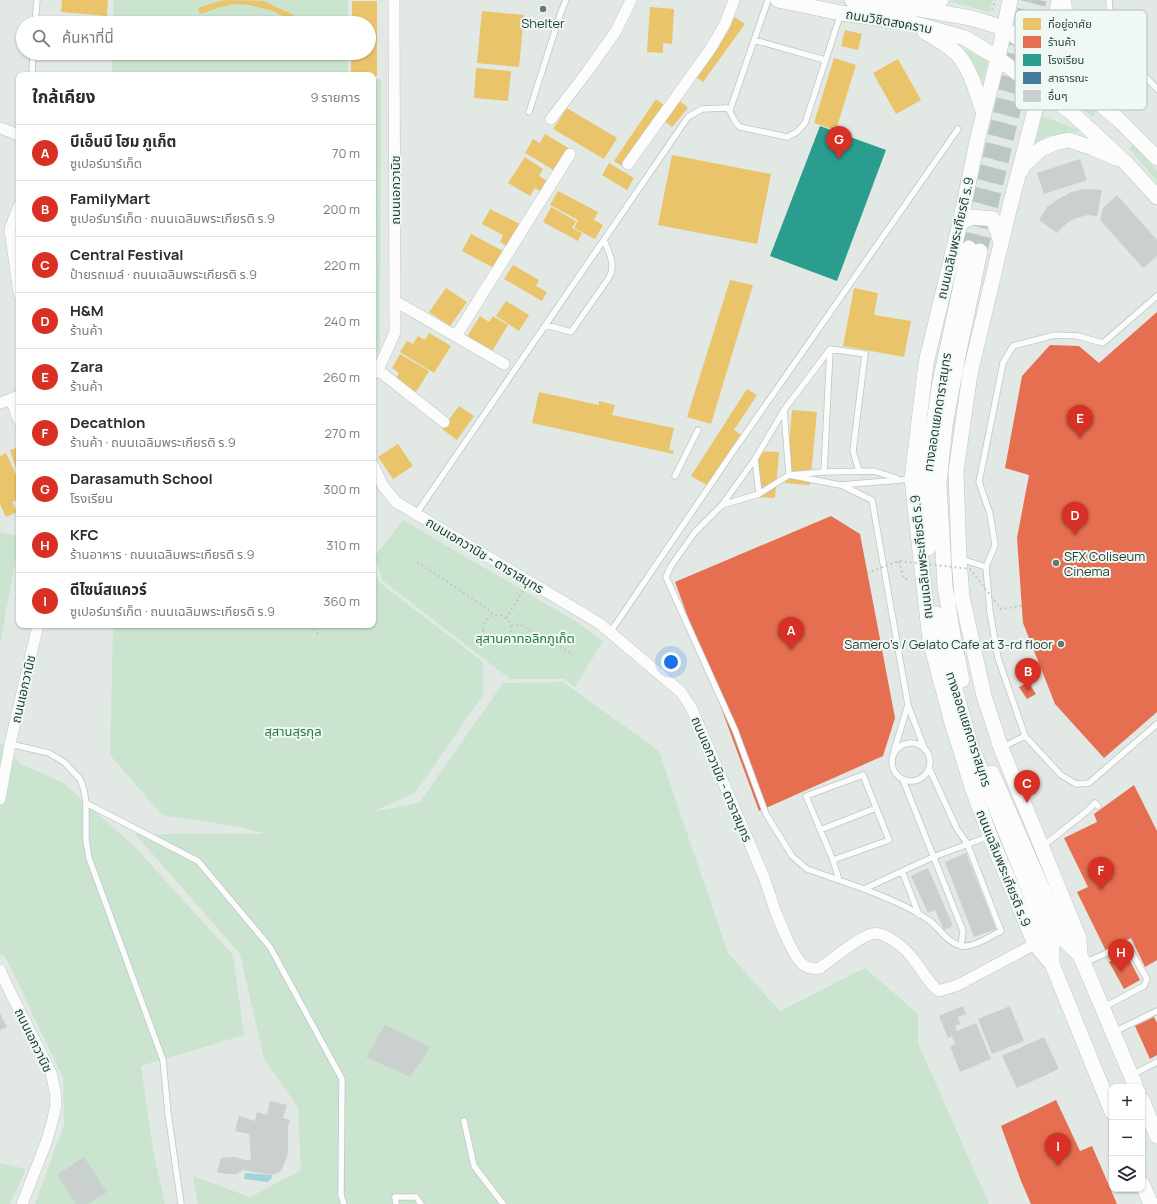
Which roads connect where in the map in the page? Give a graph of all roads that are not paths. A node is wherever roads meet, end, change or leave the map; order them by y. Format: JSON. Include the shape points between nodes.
{"nodes":[{"id":1,"x":37,"y":0,"type":"edge"},
{"id":2,"x":394,"y":0,"type":"edge"},
{"id":3,"x":566,"y":0,"type":"edge"},
{"id":4,"x":631,"y":0,"type":"edge"},
{"id":5,"x":734,"y":0,"type":"edge"},
{"id":6,"x":768,"y":0,"type":"edge"},
{"id":7,"x":778,"y":0,"type":"edge"},
{"id":8,"x":852,"y":0,"type":"edge"},
{"id":9,"x":941,"y":0,"type":"edge"},
{"id":10,"x":999,"y":0,"type":"edge"},
{"id":11,"x":1059,"y":0,"type":"edge"},
{"id":12,"x":1109,"y":0,"type":"edge"},
{"id":13,"x":876,"y":2,"type":"edge"},
{"id":14,"x":914,"y":8,"type":"junction"},
{"id":15,"x":1057,"y":10,"type":"edge"},
{"id":16,"x":1110,"y":10,"type":"edge"},
{"id":17,"x":841,"y":13,"type":"junction"},
{"id":18,"x":36,"y":16,"type":"edge"},
{"id":19,"x":912,"y":23,"type":"junction"},
{"id":20,"x":1004,"y":28,"type":"junction"},
{"id":21,"x":1015,"y":36,"type":"edge"},
{"id":22,"x":754,"y":40,"type":"junction"},
{"id":23,"x":998,"y":58,"type":"junction"},
{"id":24,"x":33,"y":60,"type":"edge"},
{"id":25,"x":825,"y":60,"type":"junction"},
{"id":26,"x":1015,"y":71,"type":"edge"},
{"id":27,"x":32,"y":72,"type":"edge"},
{"id":28,"x":1147,"y":78,"type":"edge"},
{"id":29,"x":1157,"y":89,"type":"edge"},
{"id":30,"x":730,"y":110,"type":"junction"},
{"id":31,"x":1035,"y":110,"type":"edge"},
{"id":32,"x":1068,"y":110,"type":"edge"},
{"id":33,"x":1107,"y":110,"type":"edge"},
{"id":34,"x":1112,"y":110,"type":"edge"},
{"id":35,"x":529,"y":112,"type":"dead end"},
{"id":36,"x":984,"y":114,"type":"junction"},
{"id":37,"x":551,"y":119,"type":"dead end"},
{"id":38,"x":1121,"y":122,"type":"junction"},
{"id":39,"x":0,"y":128,"type":"edge"},
{"id":40,"x":958,"y":130,"type":"dead end"},
{"id":41,"x":16,"y":134,"type":"edge"},
{"id":42,"x":1106,"y":144,"type":"junction"},
{"id":43,"x":570,"y":154,"type":"dead end"},
{"id":44,"x":1157,"y":158,"type":"edge"},
{"id":45,"x":628,"y":164,"type":"dead end"},
{"id":46,"x":1127,"y":164,"type":"junction"},
{"id":47,"x":1157,"y":197,"type":"edge"},
{"id":48,"x":1009,"y":210,"type":"junction"},
{"id":49,"x":16,"y":214,"type":"edge"},
{"id":50,"x":960,"y":223,"type":"junction"},
{"id":51,"x":604,"y":240,"type":"junction"},
{"id":52,"x":1001,"y":243,"type":"junction"},
{"id":53,"x":16,"y":272,"type":"edge"},
{"id":54,"x":1157,"y":296,"type":"edge"},
{"id":55,"x":395,"y":301,"type":"junction"},
{"id":56,"x":546,"y":325,"type":"junction"},
{"id":57,"x":456,"y":336,"type":"junction"},
{"id":58,"x":830,"y":349,"type":"junction"},
{"id":59,"x":504,"y":364,"type":"dead end"},
{"id":60,"x":376,"y":370,"type":"edge"},
{"id":61,"x":376,"y":373,"type":"edge"},
{"id":62,"x":15,"y":398,"type":"edge"},
{"id":63,"x":0,"y":403,"type":"edge"},
{"id":64,"x":784,"y":410,"type":"junction"},
{"id":65,"x":444,"y":422,"type":"dead end"},
{"id":66,"x":698,"y":430,"type":"dead end"},
{"id":67,"x":755,"y":459,"type":"junction"},
{"id":68,"x":858,"y":471,"type":"junction"},
{"id":69,"x":376,"y":472,"type":"edge"},
{"id":70,"x":824,"y":472,"type":"junction"},
{"id":71,"x":789,"y":475,"type":"junction"},
{"id":72,"x":675,"y":476,"type":"dead end"},
{"id":73,"x":906,"y":479,"type":"junction"},
{"id":74,"x":840,"y":485,"type":"junction"},
{"id":75,"x":758,"y":494,"type":"junction"},
{"id":76,"x":722,"y":505,"type":"junction"},
{"id":77,"x":416,"y":514,"type":"junction"},
{"id":78,"x":959,"y":558,"type":"junction"},
{"id":79,"x":986,"y":567,"type":"junction"},
{"id":80,"x":37,"y":628,"type":"edge"},
{"id":81,"x":611,"y":632,"type":"junction"},
{"id":82,"x":908,"y":705,"type":"junction"},
{"id":83,"x":1157,"y":724,"type":"edge"},
{"id":84,"x":1025,"y":736,"type":"junction"},
{"id":85,"x":10,"y":744,"type":"junction"},
{"id":86,"x":1001,"y":748,"type":"junction"},
{"id":87,"x":925,"y":750,"type":"junction"},
{"id":88,"x":893,"y":753,"type":"junction"},
{"id":89,"x":929,"y":768,"type":"junction"},
{"id":90,"x":903,"y":780,"type":"junction"},
{"id":91,"x":0,"y":800,"type":"edge"},
{"id":92,"x":86,"y":803,"type":"junction"},
{"id":93,"x":1098,"y":806,"type":"dead end"},
{"id":94,"x":876,"y":808,"type":"junction"},
{"id":95,"x":820,"y":830,"type":"junction"},
{"id":96,"x":990,"y":836,"type":"junction"},
{"id":97,"x":967,"y":843,"type":"junction"},
{"id":98,"x":1042,"y":847,"type":"junction"},
{"id":99,"x":933,"y":857,"type":"junction"},
{"id":100,"x":832,"y":860,"type":"junction"},
{"id":101,"x":902,"y":871,"type":"junction"},
{"id":102,"x":839,"y":880,"type":"junction"},
{"id":103,"x":864,"y":889,"type":"junction"},
{"id":104,"x":919,"y":914,"type":"junction"},
{"id":105,"x":1035,"y":944,"type":"junction"},
{"id":106,"x":961,"y":946,"type":"junction"},
{"id":107,"x":1082,"y":959,"type":"junction"},
{"id":108,"x":1052,"y":964,"type":"junction"},
{"id":109,"x":0,"y":970,"type":"edge"},
{"id":110,"x":1103,"y":1008,"type":"junction"},
{"id":111,"x":1157,"y":1011,"type":"edge"},
{"id":112,"x":1113,"y":1032,"type":"junction"},
{"id":113,"x":1157,"y":1062,"type":"edge"},
{"id":114,"x":1134,"y":1081,"type":"edge"},
{"id":115,"x":1109,"y":1105,"type":"edge"},
{"id":116,"x":1145,"y":1107,"type":"edge"},
{"id":117,"x":464,"y":1121,"type":"dead end"},
{"id":118,"x":1157,"y":1136,"type":"edge"},
{"id":119,"x":1145,"y":1191,"type":"edge"},
{"id":120,"x":22,"y":1204,"type":"edge"},
{"id":121,"x":181,"y":1204,"type":"edge"},
{"id":122,"x":344,"y":1204,"type":"edge"},
{"id":123,"x":396,"y":1204,"type":"edge"},
{"id":124,"x":421,"y":1204,"type":"edge"},
{"id":125,"x":503,"y":1204,"type":"edge"},
{"id":126,"x":1151,"y":1204,"type":"edge"}],
"edges":[{"from":1,"to":18,"type":"lane"},
{"from":2,"to":55,"type":"street","name":"ถนนเอกวานิช"},
{"from":3,"to":35,"type":"lane"},
{"from":4,"to":37,"type":"street","via":[[616,31]]},
{"from":5,"to":45,"type":"street","via":[[725,24],[710,48]]},
{"from":6,"to":22,"type":"lane"},
{"from":7,"to":17,"type":"main road","name":"ถนนวิชิตสงคราม"},
{"from":8,"to":13,"type":"main road","name":"ถนนวิชิตสงคราม"},
{"from":9,"to":14,"type":"main road"},
{"from":10,"to":20,"type":"main road","name":"ถนนเฉลิมพระเกียรติ ร.9"},
{"from":11,"to":15,"type":"main road"},
{"from":12,"to":16,"type":"lane"},
{"from":13,"to":14,"type":"main road","name":"ถนนวิชิตสงคราม"},
{"from":14,"to":20,"type":"main road","name":"ถนนวิชิตสงคราม","via":[[971,18]]},
{"from":17,"to":19,"type":"main road","name":"ถนนวิชิตสงคราม"},
{"from":17,"to":25,"type":"lane"},
{"from":19,"to":23,"type":"main road","name":"ถนนวิชิตสงคราม","via":[[965,38]]},
{"from":19,"to":36,"type":"main road","via":[[959,56],[968,70]]},
{"from":20,"to":21,"type":"main road","name":"ถนนวิชิตสงคราม"},
{"from":20,"to":23,"type":"main road","name":"ถนนเฉลิมพระเกียรติ ร.9"},
{"from":22,"to":25,"type":"lane"},
{"from":22,"to":30,"type":"lane"},
{"from":23,"to":26,"type":"main road","name":"ถนนวิชิตสงคราม"},
{"from":23,"to":36,"type":"main road","name":"ถนนเฉลิมพระเกียรติ ร.9"},
{"from":24,"to":27,"type":"lane"},
{"from":25,"to":30,"type":"lane","via":[[805,123],[792,135],[787,137],[740,127],[733,120]]},
{"from":28,"to":29,"type":"lane"},
{"from":30,"to":51,"type":"lane","via":[[724,107],[705,108],[688,117]]},
{"from":31,"to":48,"type":"main road"},
{"from":32,"to":42,"type":"main road","name":"ถนนวิชิตสงคราม"},
{"from":33,"to":38,"type":"main road","name":"ถนนวิชิตสงคราม"},
{"from":34,"to":38,"type":"main road"},
{"from":36,"to":50,"type":"main road","name":"ถนนเฉลิมพระเกียรติ ร.9"},
{"from":38,"to":42,"type":"main road"},
{"from":38,"to":44,"type":"main road","name":"ถนนวิชิตสงคราม"},
{"from":39,"to":41,"type":"street"},
{"from":40,"to":81,"type":"lane","via":[[732,453]]},
{"from":42,"to":46,"type":"main road","name":"ถนนวิชิตสงคราม"},
{"from":43,"to":57,"type":"street"},
{"from":46,"to":47,"type":"main road","name":"ถนนวิชิตสงคราม"},
{"from":46,"to":48,"type":"main road","via":[[1069,140],[1055,143],[1041,149],[1023,166]]},
{"from":48,"to":52,"type":"main road"},
{"from":49,"to":53,"type":"street","via":[[10,229]]},
{"from":50,"to":52,"type":"main road","via":[[972,217],[993,220]]},
{"from":50,"to":73,"type":"main road","name":"ถนนเฉลิมพระเกียรติ ร.9","via":[[926,363]]},
{"from":51,"to":56,"type":"lane"},
{"from":51,"to":56,"type":"lane","via":[[612,263],[612,274],[571,332]]},
{"from":52,"to":78,"type":"main road","via":[[970,374],[956,470]]},
{"from":54,"to":79,"type":"lane","via":[[1103,343],[1078,336],[1055,335],[1013,346],[1003,363],[979,482],[990,514],[995,546]]},
{"from":55,"to":57,"type":"street"},
{"from":55,"to":60,"type":"street","name":"ถนนเอกวานิช","via":[[395,332]]},
{"from":56,"to":77,"type":"lane"},
{"from":57,"to":59,"type":"street"},
{"from":58,"to":64,"type":"lane"},
{"from":58,"to":68,"type":"lane","via":[[865,354],[853,451]]},
{"from":58,"to":70,"type":"lane"},
{"from":61,"to":65,"type":"street"},
{"from":62,"to":63,"type":"street"},
{"from":64,"to":67,"type":"lane"},
{"from":64,"to":71,"type":"lane"},
{"from":66,"to":72,"type":"lane"},
{"from":67,"to":75,"type":"lane"},
{"from":67,"to":76,"type":"lane"},
{"from":68,"to":70,"type":"lane"},
{"from":68,"to":73,"type":"lane","via":[[874,470]]},
{"from":69,"to":77,"type":"street","name":"ถนนเอกวานิช - ดาราสมุทร","via":[[396,502]]},
{"from":70,"to":71,"type":"lane"},
{"from":71,"to":74,"type":"lane"},
{"from":71,"to":75,"type":"lane"},
{"from":73,"to":74,"type":"lane"},
{"from":73,"to":96,"type":"main road","name":"ถนนเฉลิมพระเกียรติ ร.9","via":[[930,640],[952,723]]},
{"from":74,"to":82,"type":"lane","via":[[872,500]]},
{"from":75,"to":76,"type":"lane"},
{"from":76,"to":102,"type":"lane","via":[[695,532],[666,577],[735,730],[766,814],[792,856],[807,869]]},
{"from":77,"to":81,"type":"street","name":"ถนนเอกวานิช - ดาราสมุทร"},
{"from":78,"to":79,"type":"lane"},
{"from":78,"to":86,"type":"main road","via":[[962,597],[967,620],[984,696]]},
{"from":79,"to":84,"type":"lane","via":[[998,658]]},
{"from":80,"to":85,"type":"street","name":"ถนนเอกวานิช"},
{"from":81,"to":105,"type":"street","name":"ถนนเอกวานิช - ดาราสมุทร","via":[[681,692],[691,707],[755,856],[785,934],[804,967],[820,968],[872,933],[888,937],[909,953],[929,982],[939,991],[958,985]]},
{"from":82,"to":87,"type":"lane"},
{"from":82,"to":88,"type":"lane"},
{"from":83,"to":84,"type":"lane","via":[[1089,783],[1076,784],[1061,775]]},
{"from":84,"to":86,"type":"lane"},
{"from":85,"to":91,"type":"street","name":"ถนนเอกวานิช"},
{"from":85,"to":92,"type":"lane","via":[[49,753],[64,762],[80,779]]},
{"from":86,"to":98,"type":"main road"},
{"from":87,"to":88,"type":"lane","via":[[915,743],[908,743]]},
{"from":87,"to":89,"type":"lane","via":[[929,755]]},
{"from":88,"to":90,"type":"lane","via":[[891,766]]},
{"from":89,"to":90,"type":"lane","via":[[922,778],[910,782]]},
{"from":89,"to":97,"type":"lane","via":[[957,829]]},
{"from":90,"to":99,"type":"lane"},
{"from":92,"to":121,"type":"lane","via":[[88,858],[163,1060]]},
{"from":92,"to":122,"type":"lane","via":[[198,861],[270,947],[342,1078],[341,1195]]},
{"from":93,"to":98,"type":"lane","via":[[1095,803]]},
{"from":94,"to":95,"type":"lane"},
{"from":94,"to":95,"type":"lane","via":[[863,775],[806,796]]},
{"from":94,"to":100,"type":"lane","via":[[889,840]]},
{"from":95,"to":100,"type":"lane"},
{"from":96,"to":97,"type":"lane"},
{"from":96,"to":105,"type":"main road","name":"ถนนเฉลิมพระเกียรติ ร.9"},
{"from":97,"to":99,"type":"lane"},
{"from":97,"to":106,"type":"lane","via":[[1001,931],[973,945]]},
{"from":98,"to":107,"type":"main road","via":[[1079,938]]},
{"from":99,"to":101,"type":"lane"},
{"from":99,"to":106,"type":"lane","via":[[963,931]]},
{"from":100,"to":102,"type":"lane"},
{"from":101,"to":103,"type":"lane"},
{"from":101,"to":104,"type":"lane"},
{"from":102,"to":103,"type":"lane"},
{"from":103,"to":104,"type":"lane"},
{"from":104,"to":106,"type":"lane","via":[[950,941]]},
{"from":105,"to":108,"type":"main road","name":"ถนนเฉลิมพระเกียรติ ร.9"},
{"from":107,"to":108,"type":"main road","name":"ทางลอดแยกดาราสมุทร","via":[[1065,941],[994,777],[971,715],[954,641],[945,586],[939,484],[945,425],[974,249],[939,387],[926,482],[929,555],[938,628],[971,746],[1052,947]]},
{"from":107,"to":110,"type":"main road"},
{"from":107,"to":110,"type":"lane","via":[[1125,945],[1147,979],[1144,986]]},
{"from":108,"to":115,"type":"main road","name":"ถนนเฉลิมพระเกียรติ ร.9"},
{"from":109,"to":120,"type":"street","name":"ถนนเอกวานิช","via":[[51,1073],[55,1091],[53,1120]]},
{"from":110,"to":112,"type":"main road"},
{"from":111,"to":112,"type":"lane"},
{"from":112,"to":114,"type":"main road"},
{"from":113,"to":114,"type":"lane"},
{"from":116,"to":118,"type":"main road"},
{"from":117,"to":125,"type":"lane","via":[[474,1166]]},
{"from":119,"to":126,"type":"main road"},
{"from":123,"to":124,"type":"lane","via":[[394,1197],[416,1197]]}]}
